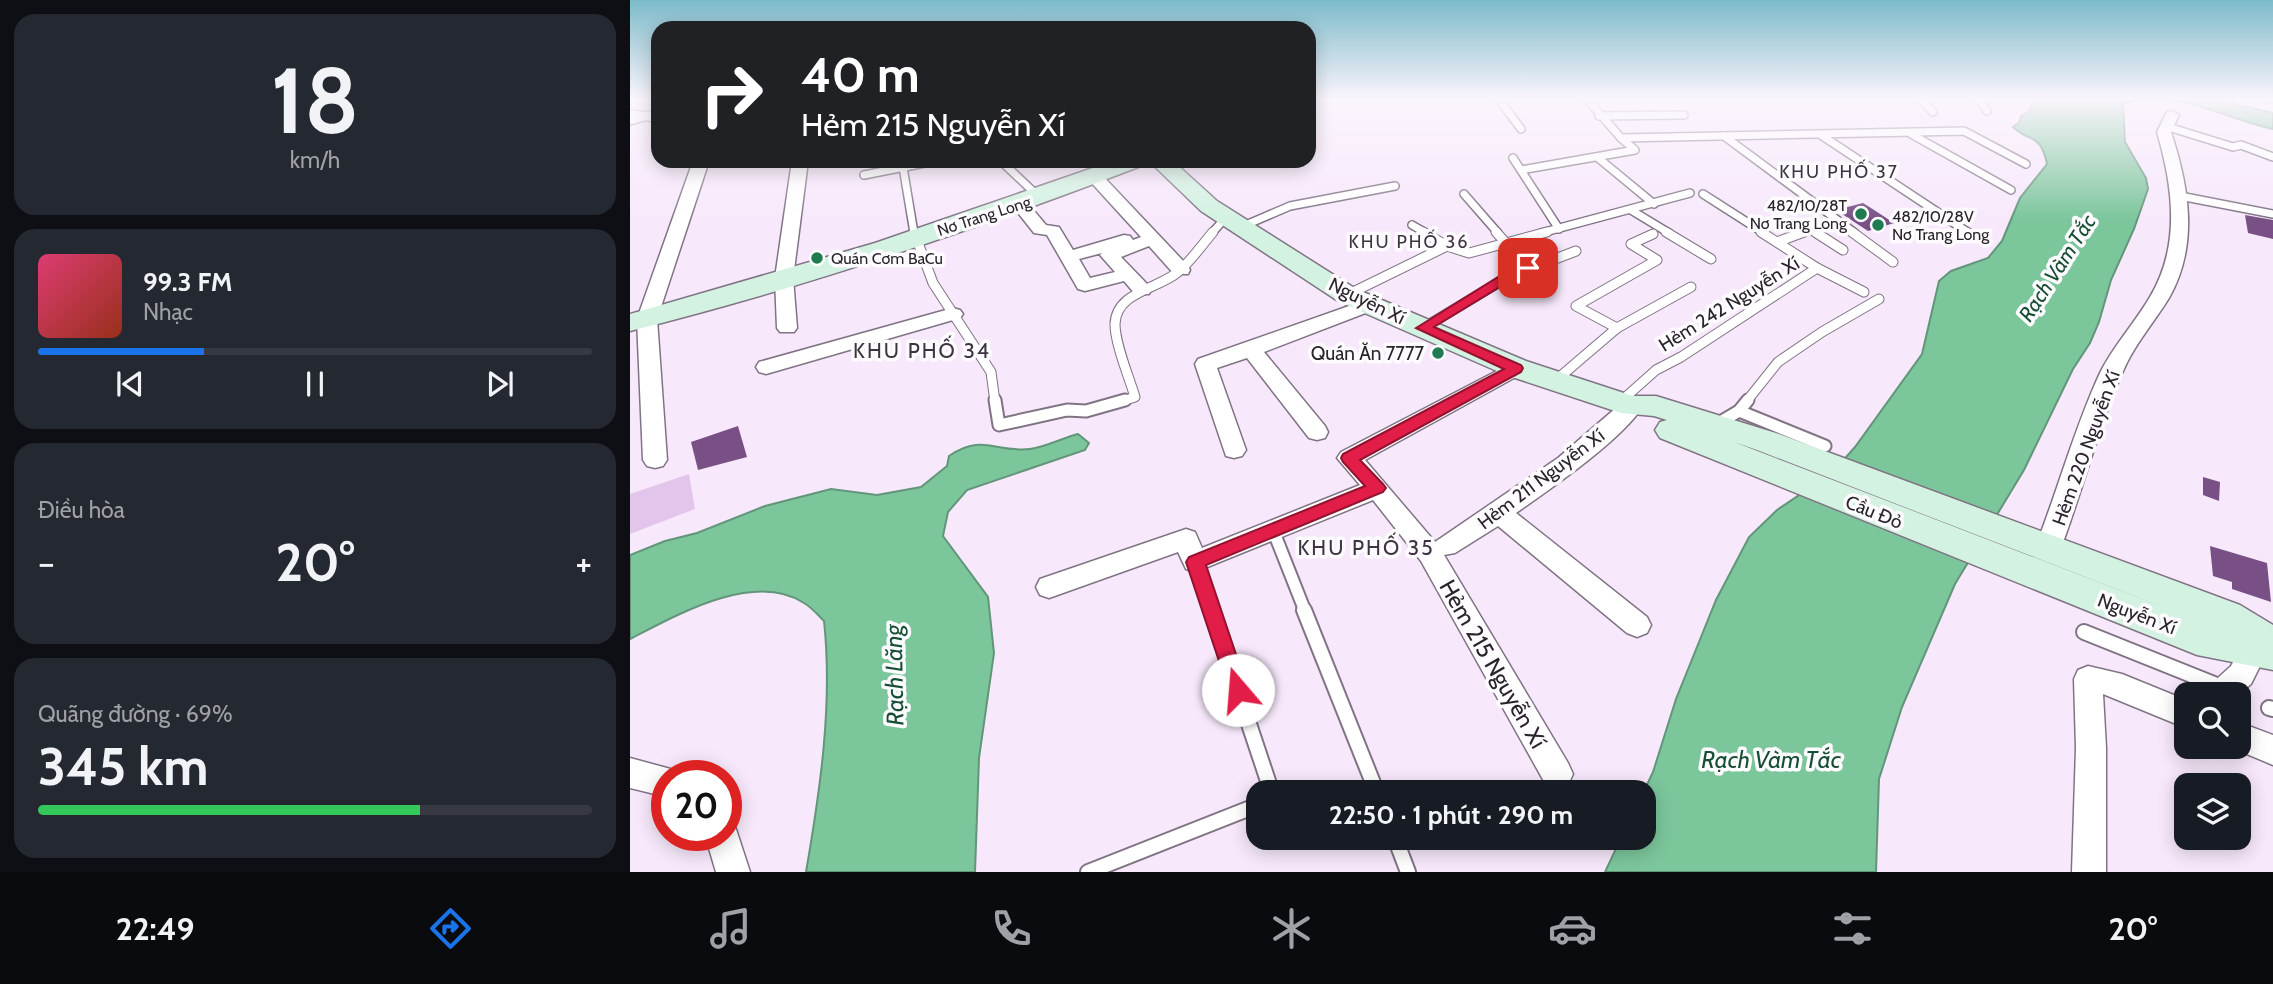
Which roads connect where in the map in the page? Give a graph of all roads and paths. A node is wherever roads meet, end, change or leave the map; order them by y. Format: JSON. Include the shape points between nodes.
{"nodes":[{"id":1,"x":1622,"y":139,"type":"edge"},
{"id":2,"x":1728,"y":139,"type":"edge"},
{"id":3,"x":1827,"y":139,"type":"edge"},
{"id":4,"x":1919,"y":139,"type":"edge"},
{"id":5,"x":1978,"y":139,"type":"edge"},
{"id":6,"x":2166,"y":139,"type":"edge"},
{"id":7,"x":2212,"y":139,"type":"edge"},
{"id":8,"x":1597,"y":157,"type":"junction"},
{"id":9,"x":2273,"y":157,"type":"edge"},
{"id":10,"x":1513,"y":158,"type":"dead end"},
{"id":11,"x":2026,"y":164,"type":"dead end"},
{"id":12,"x":698,"y":168,"type":"edge"},
{"id":13,"x":799,"y":168,"type":"edge"},
{"id":14,"x":898,"y":168,"type":"edge"},
{"id":15,"x":903,"y":168,"type":"edge"},
{"id":16,"x":1006,"y":168,"type":"edge"},
{"id":17,"x":1116,"y":168,"type":"edge"},
{"id":18,"x":1146,"y":168,"type":"edge"},
{"id":19,"x":1168,"y":168,"type":"edge"},
{"id":20,"x":1196,"y":168,"type":"edge"},
{"id":21,"x":1521,"y":170,"type":"junction"},
{"id":22,"x":864,"y":175,"type":"dead end"},
{"id":23,"x":1094,"y":176,"type":"junction"},
{"id":24,"x":1395,"y":186,"type":"dead end"},
{"id":25,"x":2011,"y":190,"type":"dead end"},
{"id":26,"x":1690,"y":192,"type":"dead end"},
{"id":27,"x":1464,"y":194,"type":"dead end"},
{"id":28,"x":1703,"y":194,"type":"dead end"},
{"id":29,"x":2179,"y":195,"type":"junction"},
{"id":30,"x":1029,"y":201,"type":"junction"},
{"id":31,"x":1654,"y":204,"type":"junction"},
{"id":32,"x":1631,"y":210,"type":"junction"},
{"id":33,"x":1218,"y":211,"type":"junction"},
{"id":34,"x":2273,"y":214,"type":"edge"},
{"id":35,"x":1412,"y":225,"type":"dead end"},
{"id":36,"x":1559,"y":229,"type":"junction"},
{"id":37,"x":1653,"y":234,"type":"dead end"},
{"id":38,"x":1971,"y":235,"type":"dead end"},
{"id":39,"x":1150,"y":236,"type":"junction"},
{"id":40,"x":915,"y":239,"type":"junction"},
{"id":41,"x":1506,"y":242,"type":"junction"},
{"id":42,"x":1777,"y":242,"type":"junction"},
{"id":43,"x":1447,"y":246,"type":"junction"},
{"id":44,"x":1576,"y":250,"type":"dead end"},
{"id":45,"x":1843,"y":250,"type":"dead end"},
{"id":46,"x":1068,"y":257,"type":"junction"},
{"id":47,"x":1711,"y":259,"type":"dead end"},
{"id":48,"x":1894,"y":262,"type":"dead end"},
{"id":49,"x":1817,"y":268,"type":"junction"},
{"id":50,"x":1181,"y":270,"type":"junction"},
{"id":51,"x":1128,"y":275,"type":"junction"},
{"id":52,"x":784,"y":278,"type":"junction"},
{"id":53,"x":1691,"y":287,"type":"dead end"},
{"id":54,"x":1142,"y":290,"type":"junction"},
{"id":55,"x":1864,"y":292,"type":"dead end"},
{"id":56,"x":1879,"y":299,"type":"dead end"},
{"id":57,"x":1358,"y":300,"type":"junction"},
{"id":58,"x":953,"y":314,"type":"junction"},
{"id":59,"x":638,"y":321,"type":"edge"},
{"id":60,"x":787,"y":328,"type":"dead end"},
{"id":61,"x":1423,"y":328,"type":"junction"},
{"id":62,"x":1617,"y":328,"type":"junction"},
{"id":63,"x":1241,"y":353,"type":"junction"},
{"id":64,"x":766,"y":367,"type":"dead end"},
{"id":65,"x":1516,"y":368,"type":"junction"},
{"id":66,"x":1555,"y":381,"type":"junction"},
{"id":67,"x":1626,"y":404,"type":"junction"},
{"id":68,"x":1727,"y":418,"type":"junction"},
{"id":69,"x":1317,"y":432,"type":"dead end"},
{"id":70,"x":1825,"y":446,"type":"dead end"},
{"id":71,"x":1234,"y":450,"type":"dead end"},
{"id":72,"x":1756,"y":452,"type":"junction"},
{"id":73,"x":655,"y":460,"type":"dead end"},
{"id":74,"x":1377,"y":488,"type":"junction"},
{"id":75,"x":1499,"y":513,"type":"junction"},
{"id":76,"x":1273,"y":530,"type":"junction"},
{"id":77,"x":1446,"y":546,"type":"dead end"},
{"id":78,"x":2025,"y":550,"type":"junction"},
{"id":79,"x":1195,"y":562,"type":"junction"},
{"id":80,"x":1049,"y":587,"type":"dead end"},
{"id":81,"x":1637,"y":625,"type":"dead end"},
{"id":82,"x":2084,"y":632,"type":"dead end"},
{"id":83,"x":2267,"y":650,"type":"edge"},
{"id":84,"x":2201,"y":682,"type":"edge"},
{"id":85,"x":2234,"y":682,"type":"edge"},
{"id":86,"x":2174,"y":705,"type":"edge"},
{"id":87,"x":2251,"y":741,"type":"edge"},
{"id":88,"x":2273,"y":750,"type":"edge"},
{"id":89,"x":630,"y":773,"type":"edge"},
{"id":90,"x":1557,"y":774,"type":"dead end"},
{"id":91,"x":651,"y":778,"type":"edge"},
{"id":92,"x":1268,"y":780,"type":"edge"},
{"id":93,"x":1372,"y":780,"type":"edge"},
{"id":94,"x":1246,"y":810,"type":"edge"},
{"id":95,"x":1400,"y":850,"type":"edge"},
{"id":96,"x":727,"y":851,"type":"edge"},
{"id":97,"x":733,"y":872,"type":"edge"},
{"id":98,"x":1088,"y":872,"type":"edge"},
{"id":99,"x":1408,"y":872,"type":"edge"},
{"id":100,"x":2089,"y":872,"type":"edge"}],
"edges":[{"from":1,"to":8,"type":"lane","via":[[1635,150]]},
{"from":2,"to":48,"type":"lane"},
{"from":3,"to":38,"type":"lane"},
{"from":4,"to":25,"type":"lane"},
{"from":5,"to":11,"type":"lane"},
{"from":6,"to":29,"type":"street","name":"Hẻm 220 Nguyễn Xí"},
{"from":7,"to":9,"type":"lane"},
{"from":8,"to":21,"type":"lane"},
{"from":8,"to":31,"type":"lane"},
{"from":10,"to":21,"type":"lane"},
{"from":12,"to":59,"type":"street"},
{"from":13,"to":52,"type":"street"},
{"from":14,"to":22,"type":"lane"},
{"from":15,"to":40,"type":"lane"},
{"from":16,"to":30,"type":"lane"},
{"from":17,"to":23,"type":"main road","name":"Nơ Trang Long"},
{"from":18,"to":33,"type":"main road","name":"Nguyễn Xí"},
{"from":19,"to":33,"type":"main road","name":"Nguyễn Xí"},
{"from":20,"to":33,"type":"main road","via":[[1208,181]]},
{"from":21,"to":36,"type":"lane"},
{"from":23,"to":30,"type":"main road","name":"Nơ Trang Long"},
{"from":23,"to":39,"type":"street"},
{"from":24,"to":33,"type":"lane","via":[[1290,206]]},
{"from":26,"to":31,"type":"lane"},
{"from":27,"to":41,"type":"lane"},
{"from":28,"to":42,"type":"lane","name":"Hẻm 242 Nguyễn Xí"},
{"from":29,"to":34,"type":"lane"},
{"from":29,"to":78,"type":"street","name":"Hẻm 220 Nguyễn Xí","via":[[2176,247],[2165,286],[2113,370],[2088,430],[2065,507]]},
{"from":30,"to":40,"type":"main road","name":"Nơ Trang Long"},
{"from":30,"to":46,"type":"street","via":[[1040,229],[1053,231]]},
{"from":31,"to":32,"type":"lane"},
{"from":32,"to":36,"type":"lane"},
{"from":32,"to":47,"type":"lane"},
{"from":33,"to":50,"type":"lane"},
{"from":33,"to":57,"type":"main road","name":"Nguyễn Xí"},
{"from":35,"to":43,"type":"lane"},
{"from":36,"to":41,"type":"lane"},
{"from":37,"to":62,"type":"lane","via":[[1632,244],[1657,260],[1576,306]]},
{"from":39,"to":46,"type":"street"},
{"from":39,"to":50,"type":"street"},
{"from":39,"to":51,"type":"street","via":[[1109,255]]},
{"from":40,"to":52,"type":"main road","name":"Nơ Trang Long"},
{"from":40,"to":58,"type":"lane","via":[[933,284]]},
{"from":41,"to":43,"type":"lane","via":[[1469,253]]},
{"from":42,"to":45,"type":"lane","via":[[1811,229]]},
{"from":42,"to":49,"type":"lane","name":"Hẻm 242 Nguyễn Xí"},
{"from":43,"to":57,"type":"lane"},
{"from":44,"to":61,"type":"lane","via":[[1508,276]]},
{"from":46,"to":51,"type":"street","via":[[1085,285]]},
{"from":49,"to":55,"type":"lane"},
{"from":49,"to":67,"type":"lane","name":"Hẻm 242 Nguyễn Xí","via":[[1656,370]]},
{"from":50,"to":54,"type":"lane"},
{"from":51,"to":54,"type":"street"},
{"from":52,"to":59,"type":"main road","name":"Nơ Trang Long"},
{"from":52,"to":60,"type":"street"},
{"from":53,"to":62,"type":"lane"},
{"from":54,"to":58,"type":"lane","via":[[1120,309],[1115,320],[1135,397],[1086,411],[1067,410],[999,425],[991,372]]},
{"from":56,"to":68,"type":"lane","via":[[1778,362]]},
{"from":57,"to":61,"type":"main road","name":"Nguyễn Xí"},
{"from":57,"to":63,"type":"street"},
{"from":58,"to":64,"type":"street"},
{"from":59,"to":73,"type":"street"},
{"from":61,"to":65,"type":"main road","name":"Nguyễn Xí"},
{"from":62,"to":66,"type":"lane"},
{"from":63,"to":69,"type":"street"},
{"from":63,"to":71,"type":"street","via":[[1205,364]]},
{"from":65,"to":66,"type":"main road","name":"Nguyễn Xí"},
{"from":65,"to":74,"type":"street","name":"Hẻm 215 Nguyễn Xí","via":[[1349,458]]},
{"from":66,"to":67,"type":"main road","name":"Nguyễn Xí"},
{"from":67,"to":68,"type":"main road","name":"Nguyễn Xí"},
{"from":67,"to":72,"type":"main road","name":"Nguyễn Xí","via":[[1643,418]]},
{"from":67,"to":75,"type":"street","name":"Hẻm 211 Nguyễn Xí","via":[[1592,445]]},
{"from":68,"to":70,"type":"lane"},
{"from":68,"to":72,"type":"main road","name":"Nguyễn Xí"},
{"from":72,"to":78,"type":"main road","name":"Cầu Đỏ"},
{"from":74,"to":76,"type":"street"},
{"from":74,"to":90,"type":"street","name":"Hẻm 215 Nguyễn Xí","via":[[1430,554]]},
{"from":75,"to":77,"type":"street","name":"Hẻm 211 Nguyễn Xí"},
{"from":75,"to":81,"type":"street"},
{"from":76,"to":79,"type":"street"},
{"from":76,"to":93,"type":"lane"},
{"from":78,"to":83,"type":"main road","name":"Nguyễn Xí","via":[[2211,643]]},
{"from":79,"to":80,"type":"street","via":[[1186,539]]},
{"from":79,"to":92,"type":"lane"},
{"from":82,"to":84,"type":"lane"},
{"from":83,"to":85,"type":"street"},
{"from":86,"to":100,"type":"street","via":[[2088,679]]},
{"from":87,"to":88,"type":"street"},
{"from":89,"to":91,"type":"street"},
{"from":94,"to":98,"type":"lane"},
{"from":95,"to":99,"type":"lane"},
{"from":96,"to":97,"type":"street"}]}
